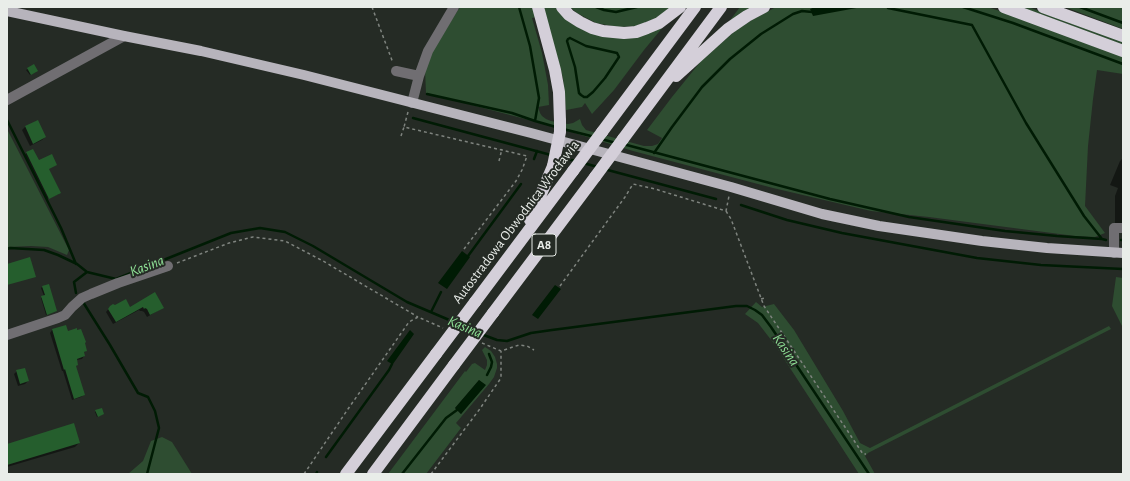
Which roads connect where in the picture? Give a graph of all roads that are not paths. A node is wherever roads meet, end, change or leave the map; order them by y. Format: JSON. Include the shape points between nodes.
{"nodes":[{"id":1,"x":454,"y":7,"type":"edge"},
{"id":2,"x":538,"y":7,"type":"edge"},
{"id":3,"x":562,"y":7,"type":"edge"},
{"id":4,"x":680,"y":7,"type":"edge"},
{"id":5,"x":695,"y":7,"type":"edge"},
{"id":6,"x":721,"y":7,"type":"edge"},
{"id":7,"x":764,"y":7,"type":"edge"},
{"id":8,"x":1004,"y":7,"type":"edge"},
{"id":9,"x":1043,"y":7,"type":"edge"},
{"id":10,"x":7,"y":11,"type":"edge"},
{"id":11,"x":124,"y":36,"type":"junction"},
{"id":12,"x":1123,"y":36,"type":"edge"},
{"id":13,"x":1123,"y":51,"type":"edge"},
{"id":14,"x":396,"y":71,"type":"road end"},
{"id":15,"x":419,"y":76,"type":"junction"},
{"id":16,"x":655,"y":96,"type":"junction"},
{"id":17,"x":7,"y":100,"type":"edge"},
{"id":18,"x":412,"y":103,"type":"junction"},
{"id":19,"x":1123,"y":228,"type":"edge"},
{"id":20,"x":521,"y":240,"type":"junction"},
{"id":21,"x":1118,"y":253,"type":"edge"},
{"id":22,"x":168,"y":266,"type":"road end"},
{"id":23,"x":7,"y":335,"type":"edge"},
{"id":24,"x":346,"y":474,"type":"edge"},
{"id":25,"x":373,"y":474,"type":"edge"}],
"edges":[{"from":1,"to":15,"type":"street","via":[[428,50]]},
{"from":2,"to":20,"type":"highway","bridge":true,"via":[[559,92],[560,132],[553,166]]},
{"from":3,"to":4,"type":"highway","via":[[569,15],[592,28],[624,33],[636,32],[659,23]]},
{"from":5,"to":20,"type":"highway","name":"Autostradowa Obwodnica Wrocławia","number":"A8","bridge":true},
{"from":6,"to":16,"type":"highway","number":"A8"},
{"from":7,"to":16,"type":"highway","via":[[728,29]]},
{"from":8,"to":13,"type":"highway"},
{"from":9,"to":12,"type":"highway"},
{"from":10,"to":11,"type":"main road"},
{"from":11,"to":17,"type":"street"},
{"from":11,"to":18,"type":"main road","via":[[201,51]]},
{"from":14,"to":15,"type":"street"},
{"from":15,"to":18,"type":"street"},
{"from":16,"to":25,"type":"highway","number":"A8","bridge":true},
{"from":18,"to":21,"type":"main road","via":[[731,187],[822,214],[879,226],[982,241]]},
{"from":19,"to":21,"type":"street","via":[[1114,228]]},
{"from":20,"to":24,"type":"highway","name":"Autostradowa Obwodnica Wrocławia","number":"A8","bridge":true},
{"from":22,"to":23,"type":"street","via":[[90,294],[82,298],[65,315]]}]}
